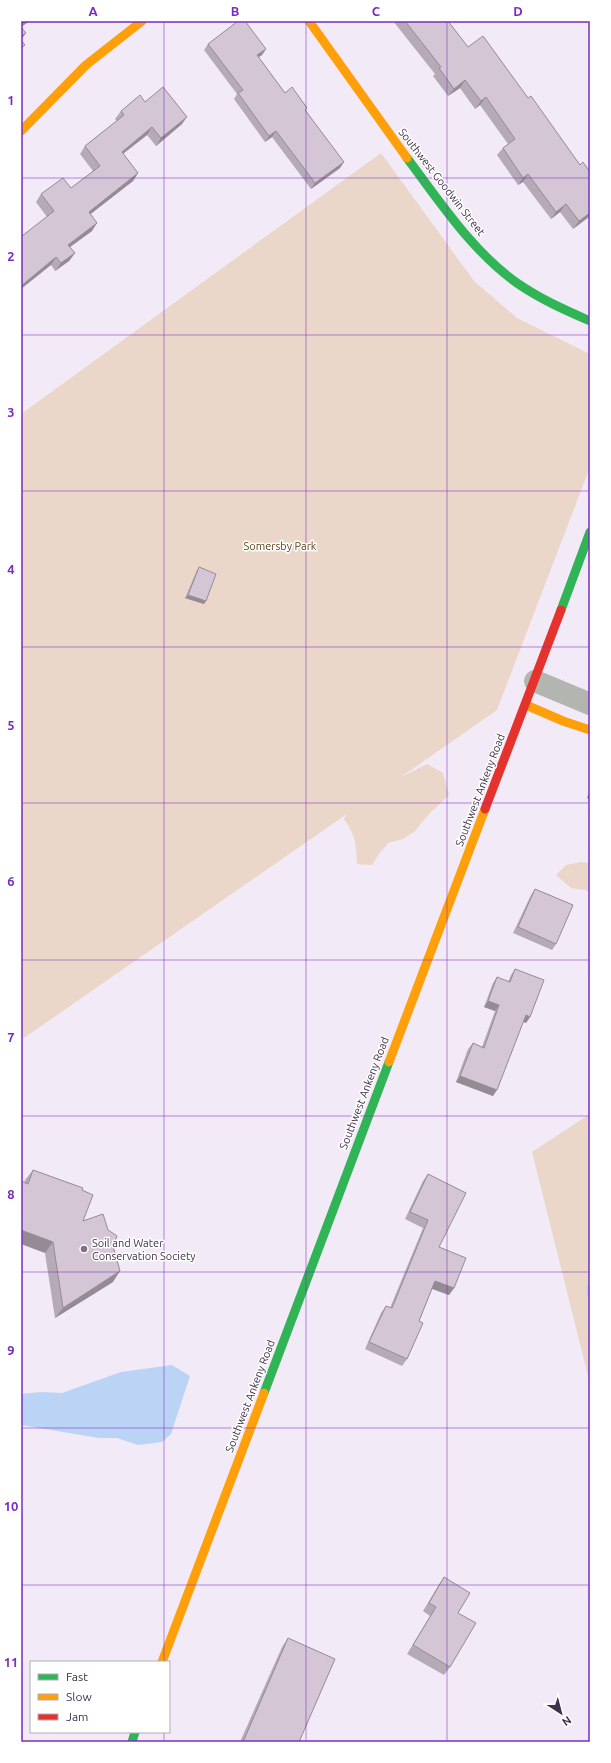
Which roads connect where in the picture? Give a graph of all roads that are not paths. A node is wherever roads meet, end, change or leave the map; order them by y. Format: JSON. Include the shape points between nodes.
{"nodes":[{"id":1,"x":142,"y":21,"type":"edge"},
{"id":2,"x":309,"y":21,"type":"edge"},
{"id":3,"x":21,"y":131,"type":"edge"},
{"id":4,"x":590,"y":321,"type":"edge"},
{"id":5,"x":590,"y":532,"type":"edge"},
{"id":6,"x":535,"y":681,"type":"junction"},
{"id":7,"x":590,"y":704,"type":"edge"},
{"id":8,"x":526,"y":705,"type":"junction"},
{"id":9,"x":590,"y":730,"type":"edge"},
{"id":10,"x":162,"y":1661,"type":"edge"}],
"edges":[{"from":1,"to":3,"type":"street","via":[[86,65]]},
{"from":2,"to":4,"type":"street","name":"Southwest Goodwin Street","via":[[407,158],[482,252],[508,276],[534,294]]},
{"from":5,"to":6,"type":"street","name":"Southwest Ankeny Road"},
{"from":6,"to":7,"type":"street"},
{"from":6,"to":8,"type":"street","name":"Southwest Ankeny Road"},
{"from":8,"to":9,"type":"street"},
{"from":8,"to":10,"type":"street","name":"Southwest Ankeny Road"}]}
